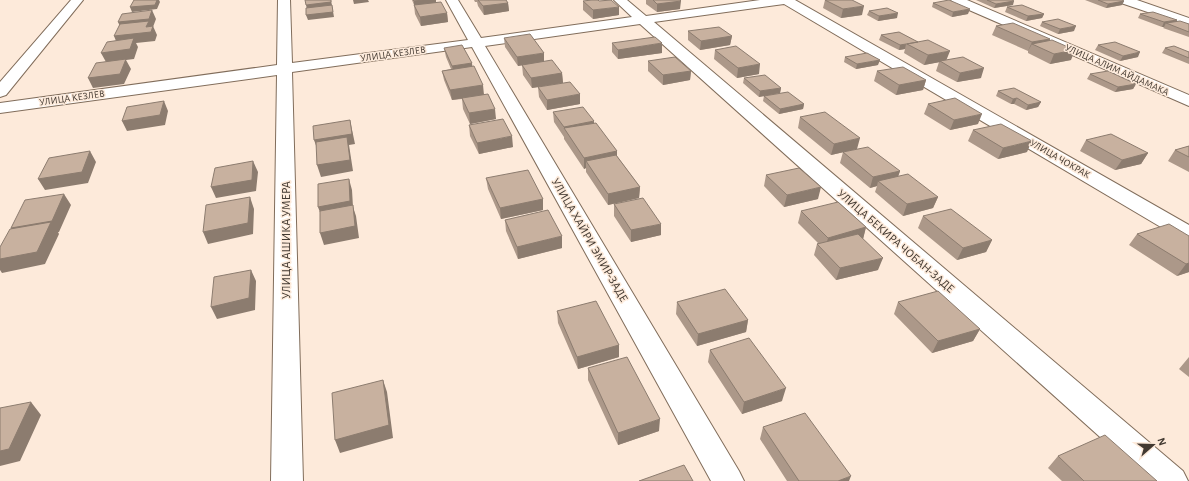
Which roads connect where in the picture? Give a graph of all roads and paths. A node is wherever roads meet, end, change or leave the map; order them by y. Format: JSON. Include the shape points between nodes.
{"nodes":[{"id":1,"x":77,"y":0,"type":"edge"},
{"id":2,"x":284,"y":0,"type":"edge"},
{"id":3,"x":452,"y":0,"type":"edge"},
{"id":4,"x":620,"y":0,"type":"edge"},
{"id":5,"x":787,"y":0,"type":"edge"},
{"id":6,"x":958,"y":0,"type":"edge"},
{"id":7,"x":1125,"y":0,"type":"edge"},
{"id":8,"x":642,"y":20,"type":"junction"},
{"id":9,"x":1189,"y":22,"type":"edge"},
{"id":10,"x":477,"y":43,"type":"junction"},
{"id":11,"x":285,"y":69,"type":"junction"},
{"id":12,"x":0,"y":92,"type":"edge"},
{"id":13,"x":1189,"y":101,"type":"edge"},
{"id":14,"x":0,"y":108,"type":"edge"},
{"id":15,"x":1189,"y":234,"type":"edge"},
{"id":16,"x":287,"y":481,"type":"edge"},
{"id":17,"x":728,"y":481,"type":"edge"},
{"id":18,"x":1172,"y":481,"type":"edge"}],
"edges":[{"from":1,"to":12,"type":"street"},
{"from":2,"to":11,"type":"street","name":"УЛИЦА АШИКА УМЕРА"},
{"from":3,"to":10,"type":"street","name":"УЛИЦА ХАЙРИ ЭМИР-ЗАДЕ"},
{"from":4,"to":8,"type":"street","name":"УЛИЦА БЕКИРА ЧОБАН-ЗАДЕ"},
{"from":5,"to":8,"type":"street","name":"УЛИЦА КЕЗЛЕВ"},
{"from":5,"to":15,"type":"street","name":"УЛИЦА ЧОКРАК"},
{"from":6,"to":13,"type":"street","name":"УЛИЦА АЛИМ АЙДАМАКА"},
{"from":7,"to":9,"type":"street"},
{"from":8,"to":10,"type":"street","name":"УЛИЦА КЕЗЛЕВ"},
{"from":8,"to":18,"type":"street","name":"УЛИЦА БЕКИРА ЧОБАН-ЗАДЕ"},
{"from":10,"to":11,"type":"street","name":"УЛИЦА КЕЗЛЕВ"},
{"from":10,"to":17,"type":"street","name":"УЛИЦА ХАЙРИ ЭМИР-ЗАДЕ"},
{"from":11,"to":14,"type":"street","name":"УЛИЦА КЕЗЛЕВ"},
{"from":11,"to":16,"type":"street","name":"УЛИЦА АШИКА УМЕРА"}]}
